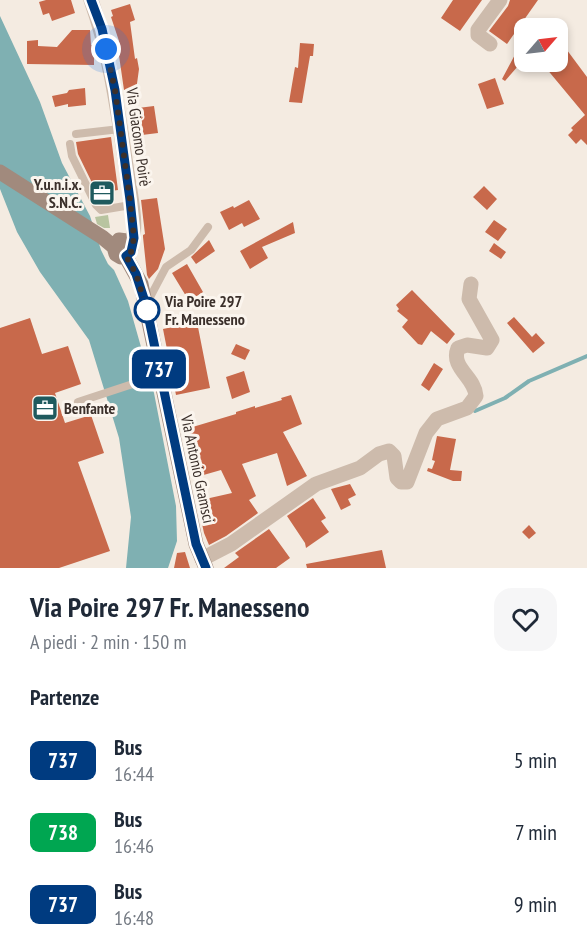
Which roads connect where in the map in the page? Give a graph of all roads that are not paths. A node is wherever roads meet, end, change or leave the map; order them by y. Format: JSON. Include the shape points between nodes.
{"nodes":[{"id":1,"x":91,"y":0,"type":"edge"},
{"id":2,"x":500,"y":0,"type":"edge"},
{"id":3,"x":490,"y":44,"type":"dead end"},
{"id":4,"x":120,"y":129,"type":"junction"},
{"id":5,"x":76,"y":134,"type":"dead end"},
{"id":6,"x":70,"y":144,"type":"dead end"},
{"id":7,"x":0,"y":172,"type":"edge"},
{"id":8,"x":131,"y":205,"type":"junction"},
{"id":9,"x":208,"y":227,"type":"dead end"},
{"id":10,"x":129,"y":251,"type":"junction"},
{"id":11,"x":471,"y":284,"type":"dead end"},
{"id":12,"x":146,"y":305,"type":"junction"},
{"id":13,"x":157,"y":376,"type":"junction"},
{"id":14,"x":78,"y":402,"type":"dead end"},
{"id":15,"x":204,"y":564,"type":"edge"}],
"edges":[{"from":1,"to":4,"type":"street","name":"Via Giacomo Poirè","via":[[102,29]]},
{"from":2,"to":3,"type":"street","via":[[478,30],[478,35]]},
{"from":4,"to":5,"type":"lane"},
{"from":4,"to":8,"type":"street","name":"Via Giacomo Poirè"},
{"from":6,"to":8,"type":"lane","via":[[72,156],[101,210]]},
{"from":7,"to":10,"type":"main road","via":[[108,242],[128,241]]},
{"from":8,"to":10,"type":"street","name":"Via Giacomo Poirè","via":[[134,234]]},
{"from":9,"to":12,"type":"lane","via":[[191,250],[165,267]]},
{"from":10,"to":12,"type":"main road","name":"Via Giacomo Poirè"},
{"from":11,"to":15,"type":"street","via":[[469,299],[492,340],[487,348],[468,345],[458,348],[455,355],[476,396],[467,408],[437,419],[426,433],[407,482],[397,478],[394,456],[389,451],[379,454],[360,468],[316,483]]},
{"from":12,"to":13,"type":"main road","name":"Via Antonio Gramsci"},
{"from":13,"to":14,"type":"lane"},
{"from":13,"to":15,"type":"main road","name":"Via Antonio Gramsci"}]}
